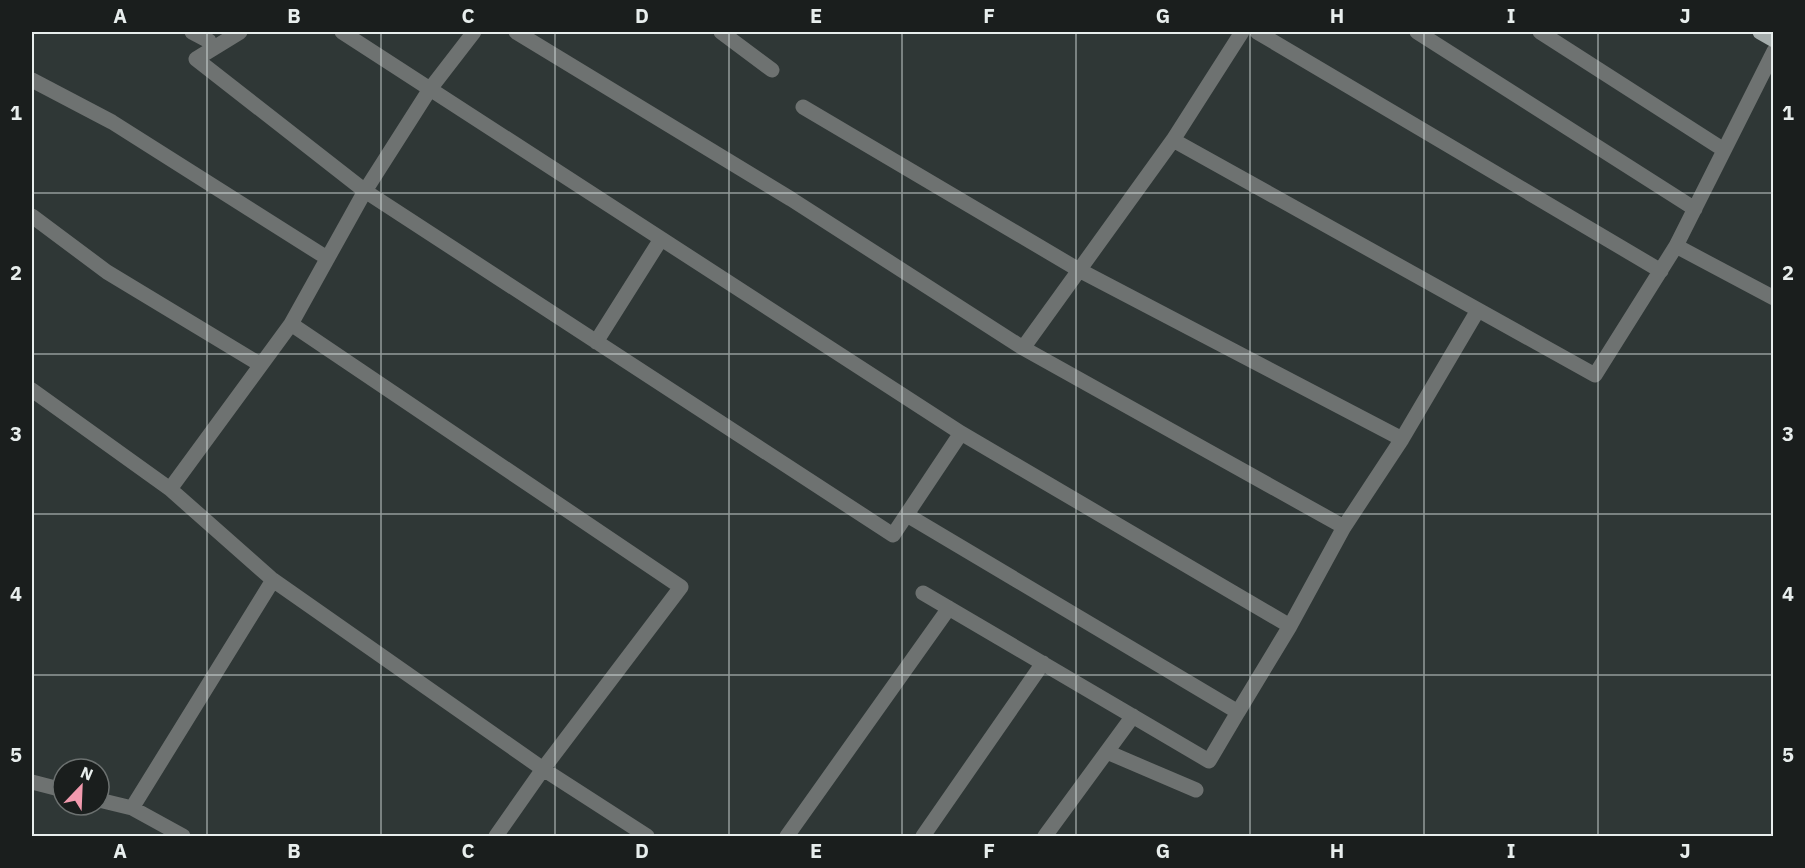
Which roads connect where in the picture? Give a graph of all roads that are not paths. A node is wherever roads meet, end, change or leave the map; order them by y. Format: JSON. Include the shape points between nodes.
{"nodes":[{"id":1,"x":192,"y":32,"type":"edge"},
{"id":2,"x":240,"y":32,"type":"edge"},
{"id":3,"x":342,"y":32,"type":"edge"},
{"id":4,"x":474,"y":32,"type":"edge"},
{"id":5,"x":516,"y":32,"type":"edge"},
{"id":6,"x":721,"y":32,"type":"edge"},
{"id":7,"x":1242,"y":32,"type":"edge"},
{"id":8,"x":1257,"y":32,"type":"edge"},
{"id":9,"x":1417,"y":32,"type":"edge"},
{"id":10,"x":1540,"y":32,"type":"edge"},
{"id":11,"x":1760,"y":32,"type":"edge"},
{"id":12,"x":1773,"y":40,"type":"edge"},
{"id":13,"x":209,"y":41,"type":"dead end"},
{"id":14,"x":1773,"y":51,"type":"edge"},
{"id":15,"x":772,"y":70,"type":"dead end"},
{"id":16,"x":32,"y":80,"type":"edge"},
{"id":17,"x":430,"y":89,"type":"junction"},
{"id":18,"x":802,"y":106,"type":"dead end"},
{"id":19,"x":1173,"y":140,"type":"junction"},
{"id":20,"x":1724,"y":150,"type":"junction"},
{"id":21,"x":364,"y":191,"type":"junction"},
{"id":22,"x":1695,"y":209,"type":"junction"},
{"id":23,"x":32,"y":216,"type":"edge"},
{"id":24,"x":661,"y":239,"type":"junction"},
{"id":25,"x":1676,"y":246,"type":"junction"},
{"id":26,"x":327,"y":258,"type":"junction"},
{"id":27,"x":1079,"y":270,"type":"junction"},
{"id":28,"x":1660,"y":271,"type":"junction"},
{"id":29,"x":1773,"y":298,"type":"edge"},
{"id":30,"x":1478,"y":310,"type":"junction"},
{"id":31,"x":291,"y":324,"type":"junction"},
{"id":32,"x":596,"y":342,"type":"junction"},
{"id":33,"x":1023,"y":348,"type":"junction"},
{"id":34,"x":261,"y":365,"type":"junction"},
{"id":35,"x":32,"y":390,"type":"edge"},
{"id":36,"x":962,"y":433,"type":"junction"},
{"id":37,"x":1402,"y":439,"type":"junction"},
{"id":38,"x":170,"y":489,"type":"junction"},
{"id":39,"x":907,"y":515,"type":"junction"},
{"id":40,"x":1344,"y":527,"type":"junction"},
{"id":41,"x":273,"y":580,"type":"junction"},
{"id":42,"x":923,"y":592,"type":"dead end"},
{"id":43,"x":949,"y":608,"type":"junction"},
{"id":44,"x":1290,"y":626,"type":"junction"},
{"id":45,"x":1043,"y":663,"type":"junction"},
{"id":46,"x":1238,"y":712,"type":"junction"},
{"id":47,"x":1133,"y":716,"type":"junction"},
{"id":48,"x":1107,"y":752,"type":"junction"},
{"id":49,"x":543,"y":769,"type":"junction"},
{"id":50,"x":32,"y":782,"type":"edge"},
{"id":51,"x":51,"y":787,"type":"edge"},
{"id":52,"x":1196,"y":790,"type":"dead end"},
{"id":53,"x":111,"y":803,"type":"edge"},
{"id":54,"x":132,"y":808,"type":"junction"},
{"id":55,"x":183,"y":837,"type":"edge"},
{"id":56,"x":496,"y":837,"type":"edge"},
{"id":57,"x":647,"y":837,"type":"edge"},
{"id":58,"x":786,"y":837,"type":"edge"},
{"id":59,"x":923,"y":837,"type":"edge"},
{"id":60,"x":1045,"y":837,"type":"edge"}],
"edges":[{"from":1,"to":13,"type":"street"},
{"from":2,"to":21,"type":"street","via":[[196,59]]},
{"from":3,"to":17,"type":"street"},
{"from":4,"to":17,"type":"street"},
{"from":5,"to":33,"type":"street","via":[[790,199]]},
{"from":6,"to":15,"type":"street"},
{"from":7,"to":19,"type":"street"},
{"from":8,"to":28,"type":"street"},
{"from":9,"to":22,"type":"street"},
{"from":10,"to":20,"type":"street"},
{"from":11,"to":12,"type":"main road"},
{"from":14,"to":20,"type":"street"},
{"from":16,"to":26,"type":"street","via":[[112,122]]},
{"from":17,"to":21,"type":"street"},
{"from":17,"to":24,"type":"street"},
{"from":18,"to":27,"type":"street"},
{"from":19,"to":27,"type":"street"},
{"from":19,"to":30,"type":"street"},
{"from":20,"to":22,"type":"street"},
{"from":21,"to":26,"type":"street"},
{"from":21,"to":32,"type":"street"},
{"from":22,"to":25,"type":"street"},
{"from":23,"to":34,"type":"street","via":[[107,272]]},
{"from":24,"to":32,"type":"street"},
{"from":24,"to":36,"type":"street"},
{"from":25,"to":28,"type":"street"},
{"from":25,"to":29,"type":"street"},
{"from":26,"to":31,"type":"street"},
{"from":27,"to":33,"type":"street"},
{"from":27,"to":37,"type":"street"},
{"from":28,"to":30,"type":"street","via":[[1595,375]]},
{"from":30,"to":37,"type":"street"},
{"from":31,"to":34,"type":"street"},
{"from":31,"to":49,"type":"street","via":[[681,587]]},
{"from":32,"to":39,"type":"street","via":[[893,535]]},
{"from":33,"to":40,"type":"street"},
{"from":34,"to":38,"type":"street"},
{"from":35,"to":38,"type":"street"},
{"from":36,"to":39,"type":"street"},
{"from":36,"to":44,"type":"street"},
{"from":37,"to":40,"type":"street"},
{"from":38,"to":41,"type":"street"},
{"from":39,"to":46,"type":"street"},
{"from":40,"to":44,"type":"street"},
{"from":41,"to":49,"type":"street"},
{"from":41,"to":54,"type":"street"},
{"from":42,"to":43,"type":"street"},
{"from":43,"to":45,"type":"street"},
{"from":43,"to":58,"type":"street"},
{"from":44,"to":46,"type":"street"},
{"from":45,"to":47,"type":"street"},
{"from":45,"to":59,"type":"street"},
{"from":46,"to":47,"type":"street","via":[[1209,761]]},
{"from":47,"to":48,"type":"street"},
{"from":48,"to":52,"type":"street"},
{"from":48,"to":60,"type":"street"},
{"from":49,"to":56,"type":"street"},
{"from":49,"to":57,"type":"street"},
{"from":50,"to":51,"type":"street"},
{"from":53,"to":54,"type":"street"},
{"from":54,"to":55,"type":"street"}]}
